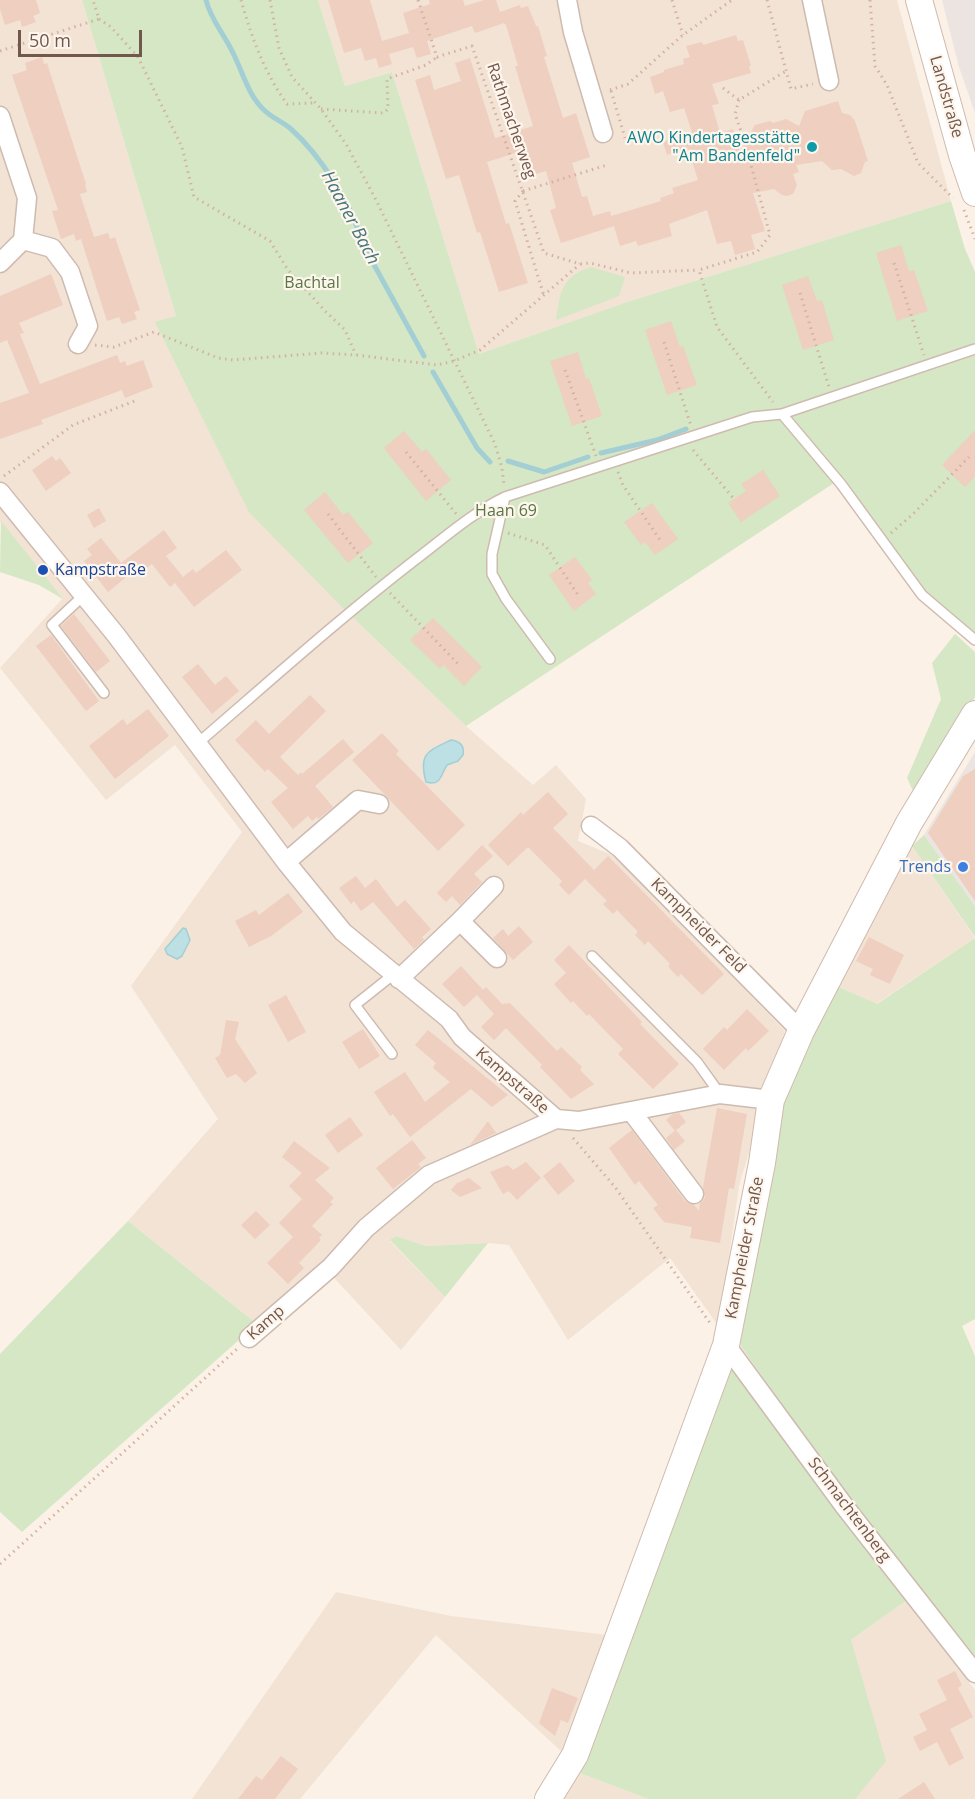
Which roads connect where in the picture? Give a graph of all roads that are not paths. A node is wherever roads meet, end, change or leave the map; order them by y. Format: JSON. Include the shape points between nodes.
{"nodes":[{"id":1,"x":567,"y":0,"type":"edge"},
{"id":2,"x":812,"y":0,"type":"edge"},
{"id":3,"x":919,"y":0,"type":"edge"},
{"id":4,"x":829,"y":81,"type":"road end"},
{"id":5,"x":0,"y":117,"type":"edge"},
{"id":6,"x":603,"y":133,"type":"dead end"},
{"id":7,"x":964,"y":200,"type":"edge"},
{"id":8,"x":23,"y":240,"type":"junction"},
{"id":9,"x":0,"y":263,"type":"edge"},
{"id":10,"x":78,"y":344,"type":"road end"},
{"id":11,"x":975,"y":349,"type":"edge"},
{"id":12,"x":782,"y":414,"type":"junction"},
{"id":13,"x":0,"y":492,"type":"edge"},
{"id":14,"x":505,"y":497,"type":"junction"},
{"id":15,"x":83,"y":596,"type":"junction"},
{"id":16,"x":975,"y":640,"type":"edge"},
{"id":17,"x":550,"y":659,"type":"dead end"},
{"id":18,"x":104,"y":693,"type":"dead end"},
{"id":19,"x":975,"y":714,"type":"edge"},
{"id":20,"x":198,"y":743,"type":"junction"},
{"id":21,"x":379,"y":804,"type":"dead end"},
{"id":22,"x":591,"y":826,"type":"dead end"},
{"id":23,"x":286,"y":862,"type":"junction"},
{"id":24,"x":494,"y":886,"type":"dead end"},
{"id":25,"x":460,"y":921,"type":"junction"},
{"id":26,"x":592,"y":956,"type":"dead end"},
{"id":27,"x":497,"y":958,"type":"dead end"},
{"id":28,"x":396,"y":977,"type":"junction"},
{"id":29,"x":801,"y":1031,"type":"junction"},
{"id":30,"x":392,"y":1053,"type":"dead end"},
{"id":31,"x":720,"y":1094,"type":"junction"},
{"id":32,"x":771,"y":1100,"type":"junction"},
{"id":33,"x":631,"y":1111,"type":"junction"},
{"id":34,"x":556,"y":1119,"type":"junction"},
{"id":35,"x":694,"y":1194,"type":"dead end"},
{"id":36,"x":249,"y":1338,"type":"road end"},
{"id":37,"x":726,"y":1345,"type":"junction"},
{"id":38,"x":975,"y":1673,"type":"edge"},
{"id":39,"x":548,"y":1799,"type":"edge"}],
"edges":[{"from":1,"to":6,"type":"street"},
{"from":2,"to":4,"type":"street"},
{"from":3,"to":7,"type":"street","name":"Landstraße","via":[[962,155]]},
{"from":5,"to":8,"type":"street","via":[[27,198]]},
{"from":8,"to":9,"type":"street"},
{"from":8,"to":10,"type":"street","via":[[52,248],[70,272],[87,326]]},
{"from":11,"to":12,"type":"lane"},
{"from":12,"to":14,"type":"lane","via":[[752,417]]},
{"from":12,"to":16,"type":"lane","via":[[841,484],[922,595]]},
{"from":13,"to":15,"type":"street","name":"Kampstraße"},
{"from":14,"to":17,"type":"lane","via":[[492,554],[492,574]]},
{"from":14,"to":20,"type":"lane","via":[[485,507],[382,585]]},
{"from":15,"to":18,"type":"lane","via":[[52,625]]},
{"from":15,"to":20,"type":"street","name":"Kampstraße"},
{"from":19,"to":29,"type":"street","name":"Kampheider Straße","via":[[909,823]]},
{"from":20,"to":23,"type":"street","name":"Kampstraße"},
{"from":21,"to":23,"type":"street","via":[[358,800]]},
{"from":22,"to":29,"type":"street","name":"Kampheider Feld","via":[[620,848]]},
{"from":23,"to":28,"type":"street","name":"Kampstraße","via":[[343,932]]},
{"from":24,"to":25,"type":"street"},
{"from":25,"to":27,"type":"street"},
{"from":25,"to":28,"type":"street"},
{"from":26,"to":31,"type":"lane","via":[[697,1062]]},
{"from":28,"to":30,"type":"lane","via":[[356,1005]]},
{"from":28,"to":34,"type":"street","name":"Kampstraße","via":[[449,1019],[462,1037]]},
{"from":29,"to":32,"type":"street","name":"Kampheider Straße"},
{"from":31,"to":32,"type":"street","name":"Kampstraße"},
{"from":31,"to":33,"type":"street","name":"Kampstraße"},
{"from":32,"to":37,"type":"street","name":"Kampheider Straße"},
{"from":33,"to":34,"type":"street","name":"Kampstraße","via":[[579,1121]]},
{"from":33,"to":35,"type":"street"},
{"from":34,"to":36,"type":"street","name":"Kamp","via":[[429,1175],[366,1228],[331,1267]]},
{"from":37,"to":38,"type":"street","name":"Schmachtenberg","via":[[845,1507]]},
{"from":37,"to":39,"type":"street","name":"Kampheider Straße","via":[[575,1755]]}]}
